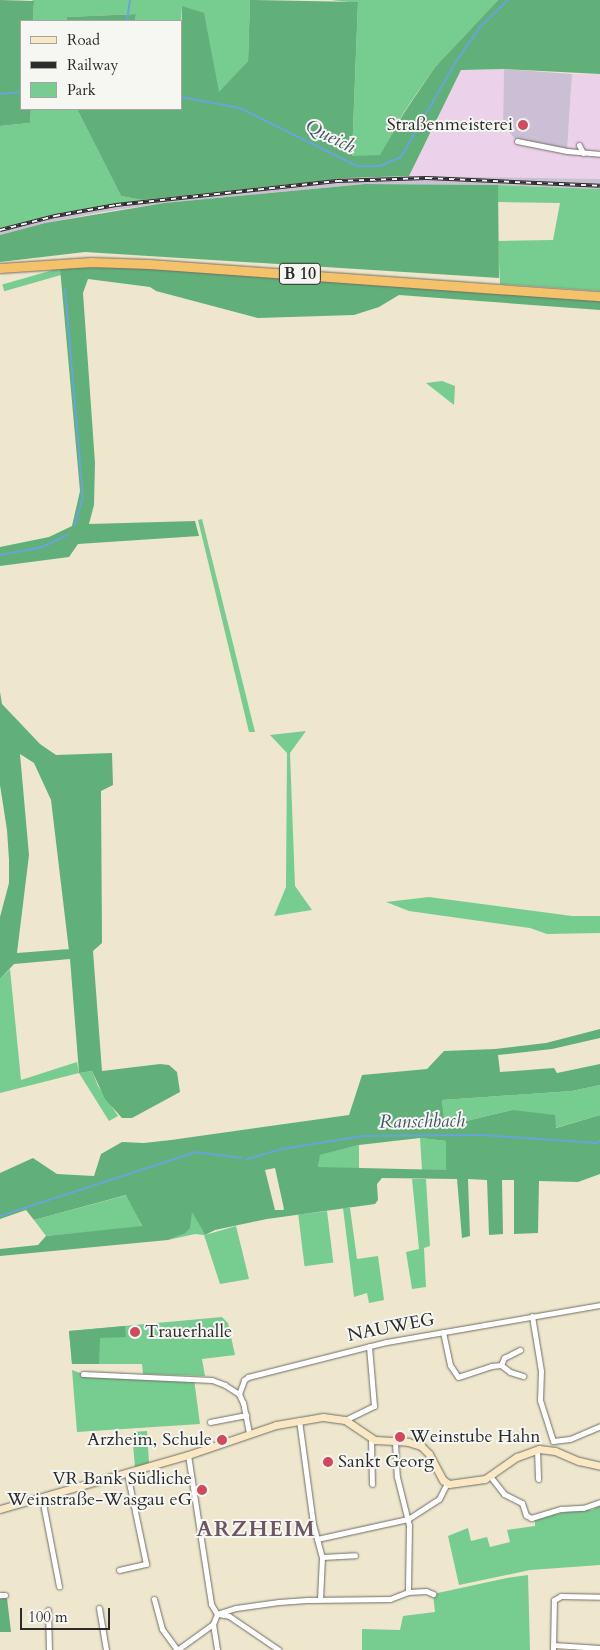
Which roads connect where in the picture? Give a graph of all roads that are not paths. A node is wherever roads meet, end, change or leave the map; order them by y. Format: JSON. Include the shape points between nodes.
{"nodes":[{"id":1,"x":516,"y":141,"type":"dead end"},
{"id":2,"x":579,"y":145,"type":"dead end"},
{"id":3,"x":583,"y":152,"type":"junction"},
{"id":4,"x":600,"y":154,"type":"edge"},
{"id":5,"x":0,"y":268,"type":"edge"},
{"id":6,"x":600,"y":296,"type":"edge"},
{"id":7,"x":600,"y":1305,"type":"edge"},
{"id":8,"x":532,"y":1316,"type":"junction"},
{"id":9,"x":443,"y":1332,"type":"junction"},
{"id":10,"x":369,"y":1346,"type":"junction"},
{"id":11,"x":520,"y":1350,"type":"dead end"},
{"id":12,"x":501,"y":1365,"type":"junction"},
{"id":13,"x":83,"y":1374,"type":"dead end"},
{"id":14,"x":523,"y":1376,"type":"dead end"},
{"id":15,"x":239,"y":1394,"type":"junction"},
{"id":16,"x":246,"y":1415,"type":"junction"},
{"id":17,"x":299,"y":1420,"type":"junction"},
{"id":18,"x":345,"y":1420,"type":"junction"},
{"id":19,"x":210,"y":1422,"type":"dead end"},
{"id":20,"x":600,"y":1426,"type":"edge"},
{"id":21,"x":249,"y":1433,"type":"junction"},
{"id":22,"x":371,"y":1438,"type":"junction"},
{"id":23,"x":553,"y":1441,"type":"junction"},
{"id":24,"x":396,"y":1442,"type":"junction"},
{"id":25,"x":536,"y":1449,"type":"junction"},
{"id":26,"x":548,"y":1449,"type":"junction"},
{"id":27,"x":188,"y":1455,"type":"junction"},
{"id":28,"x":600,"y":1466,"type":"edge"},
{"id":29,"x":127,"y":1473,"type":"junction"},
{"id":30,"x":490,"y":1476,"type":"junction"},
{"id":31,"x":538,"y":1479,"type":"dead end"},
{"id":32,"x":447,"y":1483,"type":"junction"},
{"id":33,"x":372,"y":1484,"type":"dead end"},
{"id":34,"x":42,"y":1498,"type":"junction"},
{"id":35,"x":600,"y":1502,"type":"edge"},
{"id":36,"x":0,"y":1509,"type":"edge"},
{"id":37,"x":408,"y":1519,"type":"junction"},
{"id":38,"x":317,"y":1539,"type":"junction"},
{"id":39,"x":355,"y":1554,"type":"dead end"},
{"id":40,"x":322,"y":1557,"type":"junction"},
{"id":41,"x":120,"y":1570,"type":"dead end"},
{"id":42,"x":59,"y":1586,"type":"dead end"},
{"id":43,"x":408,"y":1592,"type":"junction"},
{"id":44,"x":433,"y":1594,"type":"dead end"},
{"id":45,"x":600,"y":1597,"type":"edge"},
{"id":46,"x":320,"y":1599,"type":"junction"},
{"id":47,"x":154,"y":1600,"type":"dead end"},
{"id":48,"x":99,"y":1608,"type":"dead end"},
{"id":49,"x":48,"y":1610,"type":"dead end"},
{"id":50,"x":217,"y":1614,"type":"junction"},
{"id":51,"x":213,"y":1624,"type":"junction"},
{"id":52,"x":553,"y":1648,"type":"edge"},
{"id":53,"x":600,"y":1648,"type":"edge"},
{"id":54,"x":49,"y":1650,"type":"edge"},
{"id":55,"x":106,"y":1650,"type":"edge"},
{"id":56,"x":177,"y":1650,"type":"edge"},
{"id":57,"x":217,"y":1650,"type":"edge"},
{"id":58,"x":279,"y":1650,"type":"edge"}],
"edges":[{"from":1,"to":3,"type":"street"},
{"from":2,"to":3,"type":"street"},
{"from":3,"to":4,"type":"street"},
{"from":5,"to":6,"type":"highway","number":"B 10","via":[[92,262],[149,264]]},
{"from":7,"to":8,"type":"street","name":"NAUWEG"},
{"from":8,"to":9,"type":"street","name":"NAUWEG"},
{"from":8,"to":23,"type":"street","via":[[541,1371],[540,1400]]},
{"from":9,"to":10,"type":"street","name":"NAUWEG"},
{"from":9,"to":12,"type":"street","via":[[450,1364],[458,1376]]},
{"from":10,"to":15,"type":"street","name":"NAUWEG","via":[[248,1377]]},
{"from":10,"to":18,"type":"street","via":[[374,1406]]},
{"from":11,"to":12,"type":"street","via":[[504,1358]]},
{"from":12,"to":14,"type":"street"},
{"from":13,"to":15,"type":"street","via":[[212,1380]]},
{"from":15,"to":16,"type":"street"},
{"from":16,"to":19,"type":"street"},
{"from":16,"to":21,"type":"street"},
{"from":17,"to":18,"type":"street","via":[[330,1416]]},
{"from":17,"to":21,"type":"street"},
{"from":17,"to":38,"type":"street"},
{"from":18,"to":22,"type":"street"},
{"from":20,"to":23,"type":"street","via":[[570,1439]]},
{"from":21,"to":27,"type":"street"},
{"from":22,"to":24,"type":"street"},
{"from":22,"to":33,"type":"street"},
{"from":23,"to":26,"type":"street"},
{"from":24,"to":32,"type":"street","via":[[423,1447]]},
{"from":24,"to":37,"type":"street","via":[[397,1477]]},
{"from":25,"to":26,"type":"street"},
{"from":25,"to":30,"type":"street","via":[[517,1457]]},
{"from":25,"to":31,"type":"street"},
{"from":26,"to":28,"type":"street"},
{"from":27,"to":29,"type":"street"},
{"from":27,"to":50,"type":"street","via":[[212,1604]]},
{"from":29,"to":34,"type":"street"},
{"from":29,"to":41,"type":"street","via":[[146,1564]]},
{"from":30,"to":32,"type":"street","via":[[473,1482]]},
{"from":30,"to":35,"type":"street","via":[[504,1494],[522,1503],[526,1515],[531,1518]]},
{"from":32,"to":37,"type":"street","via":[[439,1499]]},
{"from":34,"to":36,"type":"street"},
{"from":34,"to":42,"type":"street"},
{"from":37,"to":38,"type":"street"},
{"from":37,"to":43,"type":"street"},
{"from":38,"to":40,"type":"street"},
{"from":39,"to":40,"type":"street"},
{"from":40,"to":46,"type":"street"},
{"from":43,"to":44,"type":"street"},
{"from":43,"to":46,"type":"street","via":[[390,1599]]},
{"from":45,"to":52,"type":"street","via":[[561,1596],[554,1600]]},
{"from":46,"to":50,"type":"street","via":[[236,1608]]},
{"from":47,"to":56,"type":"street","via":[[162,1629]]},
{"from":48,"to":55,"type":"street"},
{"from":49,"to":54,"type":"street"},
{"from":50,"to":51,"type":"street"},
{"from":50,"to":58,"type":"street","via":[[229,1616]]},
{"from":51,"to":56,"type":"street"},
{"from":51,"to":57,"type":"street"},
{"from":52,"to":53,"type":"street"}]}
